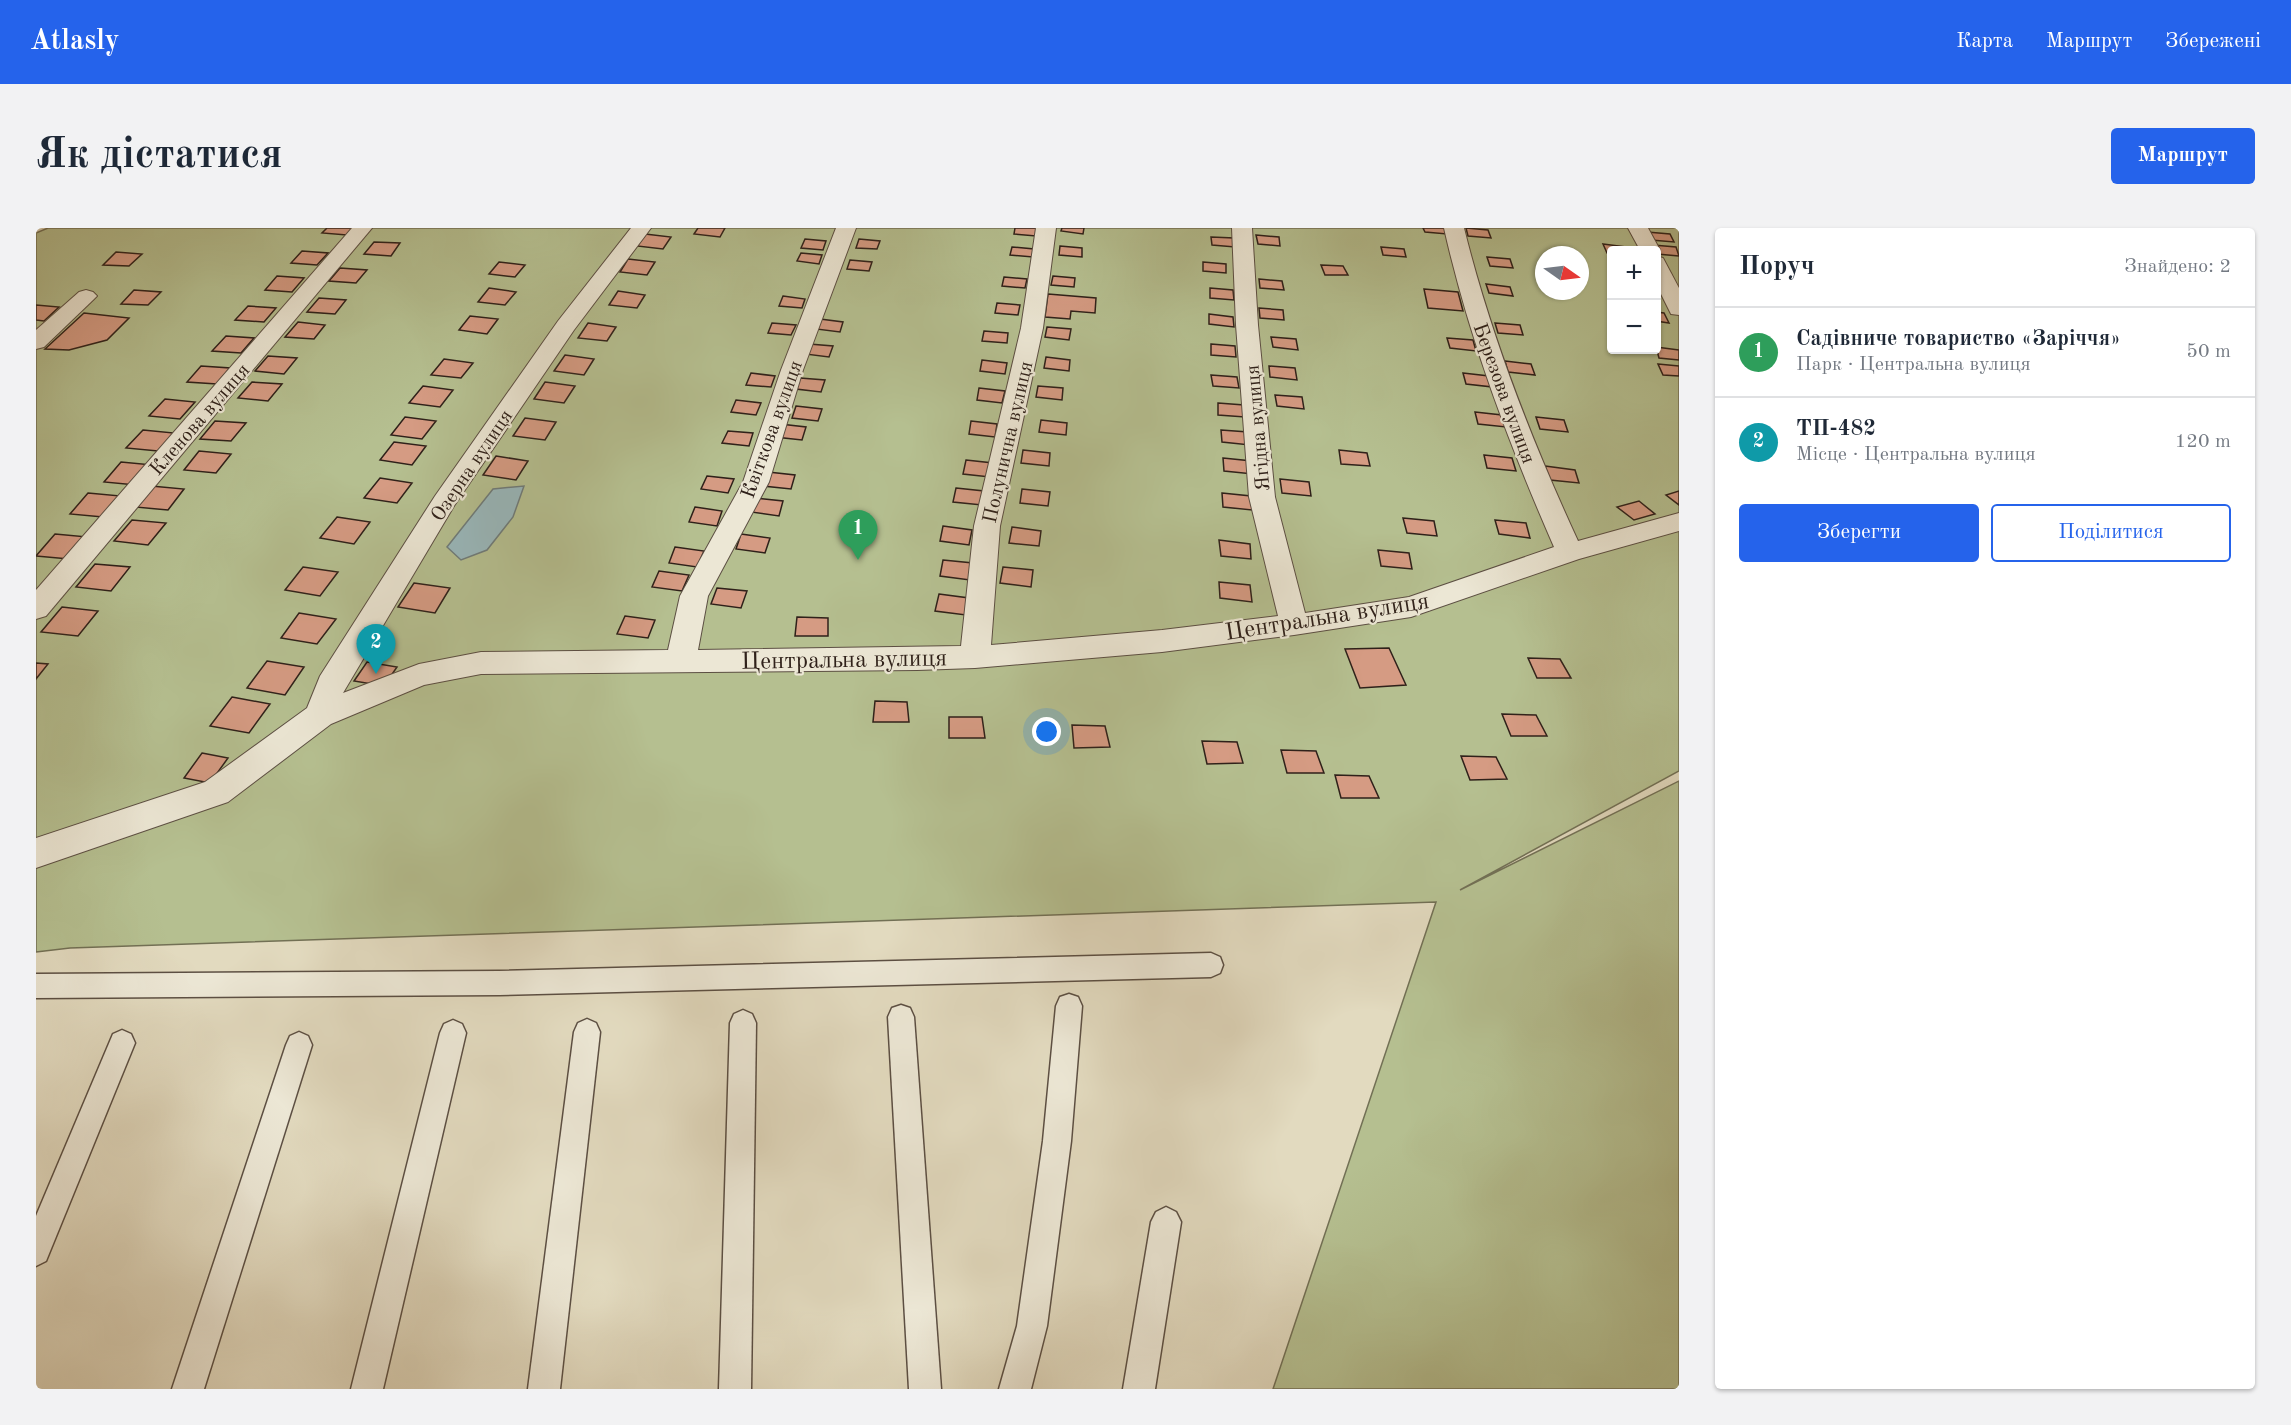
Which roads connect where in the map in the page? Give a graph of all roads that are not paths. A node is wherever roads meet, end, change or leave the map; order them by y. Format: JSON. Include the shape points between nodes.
{"nodes":[{"id":1,"x":362,"y":228,"type":"edge"},
{"id":2,"x":641,"y":228,"type":"edge"},
{"id":3,"x":846,"y":228,"type":"edge"},
{"id":4,"x":1046,"y":228,"type":"edge"},
{"id":5,"x":1242,"y":228,"type":"edge"},
{"id":6,"x":1454,"y":228,"type":"edge"},
{"id":7,"x":1638,"y":228,"type":"edge"},
{"id":8,"x":1648,"y":246,"type":"edge"},
{"id":9,"x":1661,"y":272,"type":"edge"},
{"id":10,"x":86,"y":296,"type":"dead end"},
{"id":11,"x":1679,"y":309,"type":"edge"},
{"id":12,"x":36,"y":342,"type":"edge"},
{"id":13,"x":1679,"y":522,"type":"edge"},
{"id":14,"x":1570,"y":552,"type":"junction"},
{"id":15,"x":36,"y":609,"type":"edge"},
{"id":16,"x":1294,"y":626,"type":"junction"},
{"id":17,"x":975,"y":657,"type":"junction"},
{"id":18,"x":681,"y":660,"type":"junction"},
{"id":19,"x":320,"y":715,"type":"junction"},
{"id":20,"x":36,"y":853,"type":"edge"},
{"id":21,"x":1211,"y":965,"type":"dead end"},
{"id":22,"x":36,"y":986,"type":"edge"},
{"id":23,"x":1069,"y":1006,"type":"dead end"},
{"id":24,"x":901,"y":1017,"type":"dead end"},
{"id":25,"x":743,"y":1023,"type":"dead end"},
{"id":26,"x":587,"y":1032,"type":"dead end"},
{"id":27,"x":453,"y":1033,"type":"dead end"},
{"id":28,"x":122,"y":1043,"type":"dead end"},
{"id":29,"x":299,"y":1045,"type":"dead end"},
{"id":30,"x":1166,"y":1222,"type":"dead end"},
{"id":31,"x":36,"y":1251,"type":"edge"},
{"id":32,"x":188,"y":1389,"type":"edge"},
{"id":33,"x":368,"y":1389,"type":"edge"},
{"id":34,"x":544,"y":1389,"type":"edge"},
{"id":35,"x":735,"y":1389,"type":"edge"},
{"id":36,"x":925,"y":1389,"type":"edge"},
{"id":37,"x":1014,"y":1389,"type":"edge"},
{"id":38,"x":1139,"y":1389,"type":"edge"}],
"edges":[{"from":1,"to":15,"type":"street","name":"Кленова вулиця"},
{"from":2,"to":19,"type":"street","name":"Озерна вулиця","via":[[566,326],[444,502],[331,684]]},
{"from":3,"to":18,"type":"street","name":"Квіткова вулиця","via":[[792,370],[756,482],[694,596]]},
{"from":4,"to":17,"type":"street","name":"Полунична вулиця","via":[[1032,328],[987,526]]},
{"from":5,"to":16,"type":"street","name":"Ягідна вулиця","via":[[1262,497]]},
{"from":6,"to":14,"type":"street","name":"Березова вулиця","via":[[1465,280],[1530,466]]},
{"from":7,"to":8,"type":"street"},
{"from":9,"to":11,"type":"street"},
{"from":10,"to":12,"type":"street"},
{"from":13,"to":14,"type":"street","name":"Центральна вулиця"},
{"from":14,"to":16,"type":"street","name":"Центральна вулиця","via":[[1411,608]]},
{"from":16,"to":17,"type":"street","name":"Центральна вулиця"},
{"from":17,"to":18,"type":"street","name":"Центральна вулиця"},
{"from":18,"to":19,"type":"street","name":"Центральна вулиця","via":[[482,663],[419,675]]},
{"from":19,"to":20,"type":"street","name":"Центральна вулиця","via":[[216,792]]},
{"from":21,"to":22,"type":"lane","via":[[499,983]]},
{"from":23,"to":37,"type":"lane","via":[[1057,1141],[1034,1315]]},
{"from":24,"to":36,"type":"lane"},
{"from":25,"to":35,"type":"lane"},
{"from":26,"to":34,"type":"lane"},
{"from":27,"to":33,"type":"lane"},
{"from":28,"to":31,"type":"lane"},
{"from":29,"to":32,"type":"lane"},
{"from":30,"to":38,"type":"lane"}]}
